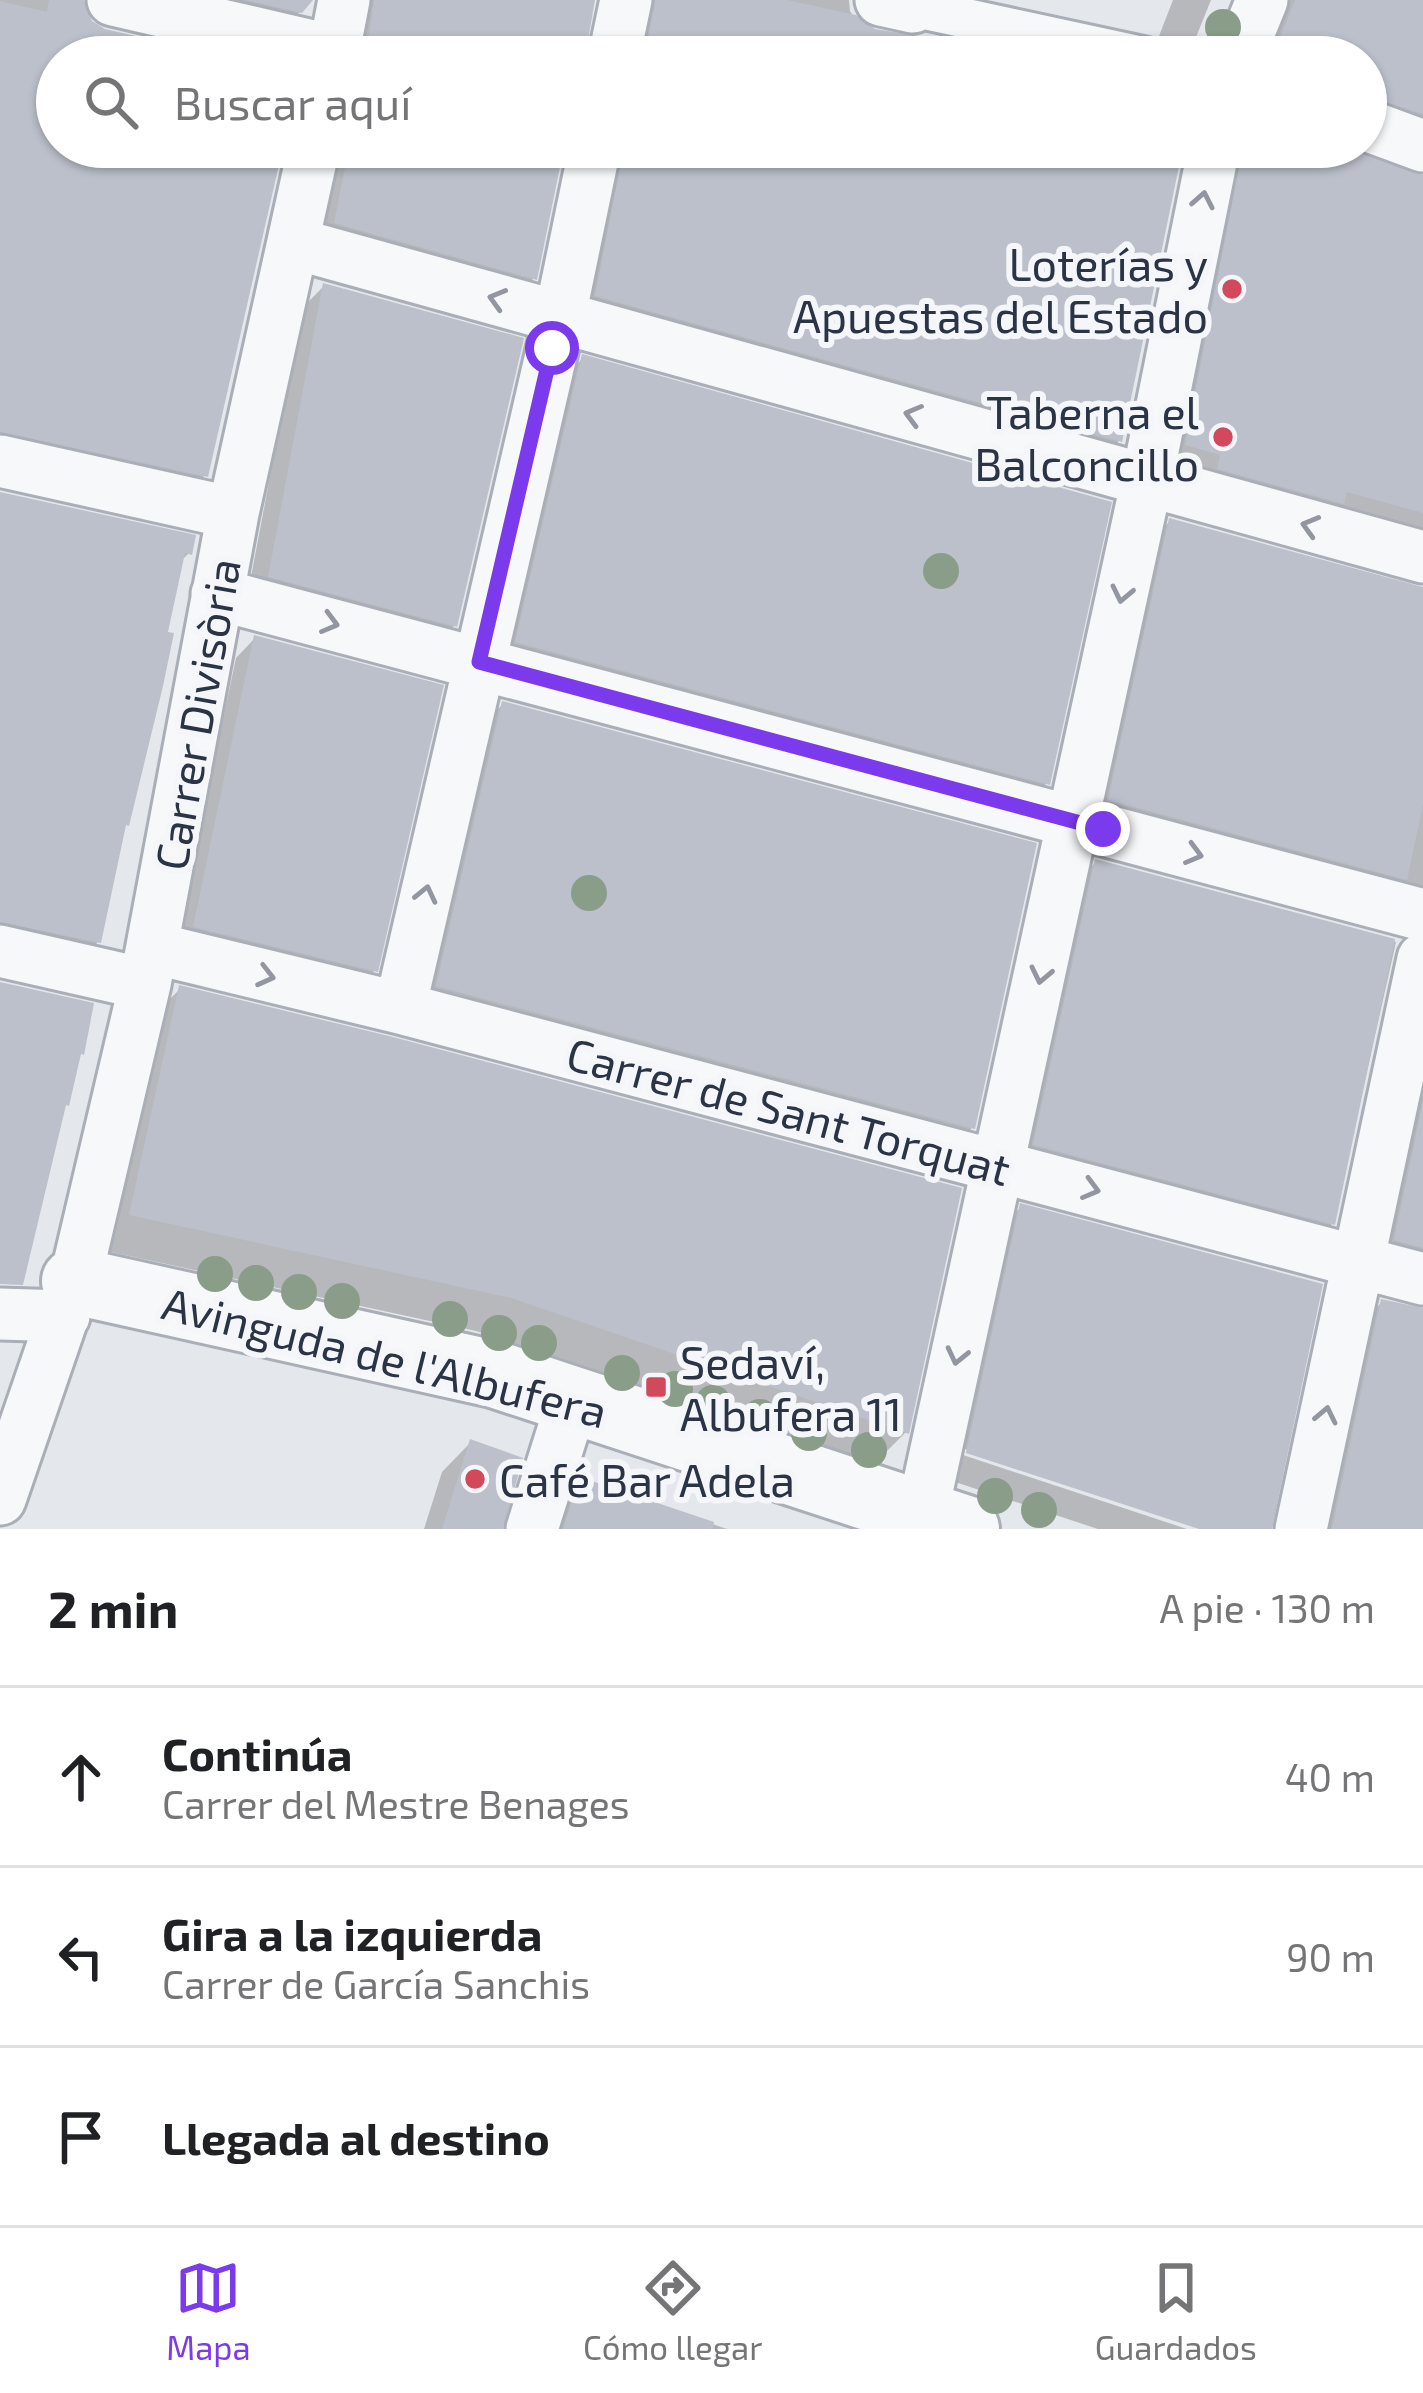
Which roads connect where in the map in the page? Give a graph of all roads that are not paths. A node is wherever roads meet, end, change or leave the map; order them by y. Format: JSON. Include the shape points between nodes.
{"nodes":[{"id":1,"x":113,"y":0,"type":"edge"},
{"id":2,"x":344,"y":0,"type":"edge"},
{"id":3,"x":626,"y":0,"type":"edge"},
{"id":4,"x":1262,"y":0,"type":"edge"},
{"id":5,"x":897,"y":3,"type":"edge"},
{"id":6,"x":260,"y":36,"type":"edge"},
{"id":7,"x":337,"y":36,"type":"edge"},
{"id":8,"x":618,"y":36,"type":"edge"},
{"id":9,"x":1048,"y":36,"type":"edge"},
{"id":10,"x":1247,"y":36,"type":"edge"},
{"id":11,"x":1387,"y":133,"type":"edge"},
{"id":12,"x":1423,"y":146,"type":"edge"},
{"id":13,"x":309,"y":168,"type":"edge"},
{"id":14,"x":591,"y":168,"type":"edge"},
{"id":15,"x":1210,"y":168,"type":"edge"},
{"id":16,"x":293,"y":243,"type":"junction"},
{"id":17,"x":560,"y":316,"type":"junction"},
{"id":18,"x":0,"y":461,"type":"edge"},
{"id":19,"x":1147,"y":480,"type":"junction"},
{"id":20,"x":233,"y":513,"type":"junction"},
{"id":21,"x":1423,"y":557,"type":"edge"},
{"id":22,"x":217,"y":594,"type":"junction"},
{"id":23,"x":479,"y":662,"type":"junction"},
{"id":24,"x":1073,"y":821,"type":"junction"},
{"id":25,"x":1423,"y":915,"type":"edge"},
{"id":26,"x":0,"y":952,"type":"edge"},
{"id":27,"x":1423,"y":959,"type":"edge"},
{"id":28,"x":149,"y":966,"type":"junction"},
{"id":29,"x":400,"y":1008,"type":"junction"},
{"id":30,"x":1000,"y":1165,"type":"junction"},
{"id":31,"x":1359,"y":1262,"type":"junction"},
{"id":32,"x":1423,"y":1279,"type":"edge"},
{"id":33,"x":70,"y":1299,"type":"junction"},
{"id":34,"x":0,"y":1314,"type":"edge"},
{"id":35,"x":573,"y":1399,"type":"junction"},
{"id":36,"x":0,"y":1499,"type":"edge"},
{"id":37,"x":944,"y":1522,"type":"edge"},
{"id":38,"x":532,"y":1529,"type":"edge"},
{"id":39,"x":1301,"y":1529,"type":"edge"}],
"edges":[{"from":1,"to":6,"type":"street"},
{"from":2,"to":7,"type":"street"},
{"from":3,"to":8,"type":"street"},
{"from":4,"to":10,"type":"street"},
{"from":5,"to":9,"type":"street"},
{"from":11,"to":12,"type":"street"},
{"from":13,"to":16,"type":"street","name":"Carrer Divisòria"},
{"from":14,"to":17,"type":"street"},
{"from":19,"to":15,"type":"street","one_way":true},
{"from":17,"to":16,"type":"street","one_way":true},
{"from":16,"to":20,"type":"street","name":"Carrer Divisòria"},
{"from":19,"to":17,"type":"street","one_way":true},
{"from":17,"to":23,"type":"street"},
{"from":18,"to":20,"type":"street"},
{"from":21,"to":19,"type":"street","one_way":true},
{"from":19,"to":24,"type":"street","one_way":true},
{"from":20,"to":22,"type":"street","name":"Carrer Divisòria"},
{"from":22,"to":23,"type":"street","one_way":true},
{"from":22,"to":28,"type":"street","name":"Carrer Divisòria"},
{"from":23,"to":24,"type":"street"},
{"from":29,"to":23,"type":"street","one_way":true},
{"from":24,"to":25,"type":"street","one_way":true},
{"from":24,"to":30,"type":"street","one_way":true},
{"from":26,"to":28,"type":"street","name":"Carrer de Sant Torquat"},
{"from":27,"to":31,"type":"street"},
{"from":28,"to":29,"type":"street","name":"Carrer de Sant Torquat","one_way":true},
{"from":28,"to":33,"type":"street","name":"Carrer Divisòria"},
{"from":29,"to":30,"type":"street","name":"Carrer de Sant Torquat"},
{"from":30,"to":31,"type":"street","name":"Carrer de Sant Torquat","one_way":true},
{"from":30,"to":37,"type":"street","one_way":true},
{"from":31,"to":32,"type":"street","name":"Carrer de Sant Torquat"},
{"from":39,"to":31,"type":"street","one_way":true},
{"from":33,"to":34,"type":"street","name":"Avinguda de l'Albufera"},
{"from":33,"to":35,"type":"street","name":"Avinguda de l'Albufera","via":[[494,1374]]},
{"from":33,"to":36,"type":"street","name":"Carrer Divisòria"},
{"from":35,"to":37,"type":"street","name":"Avinguda de l'Albufera"},
{"from":35,"to":38,"type":"street"}]}
